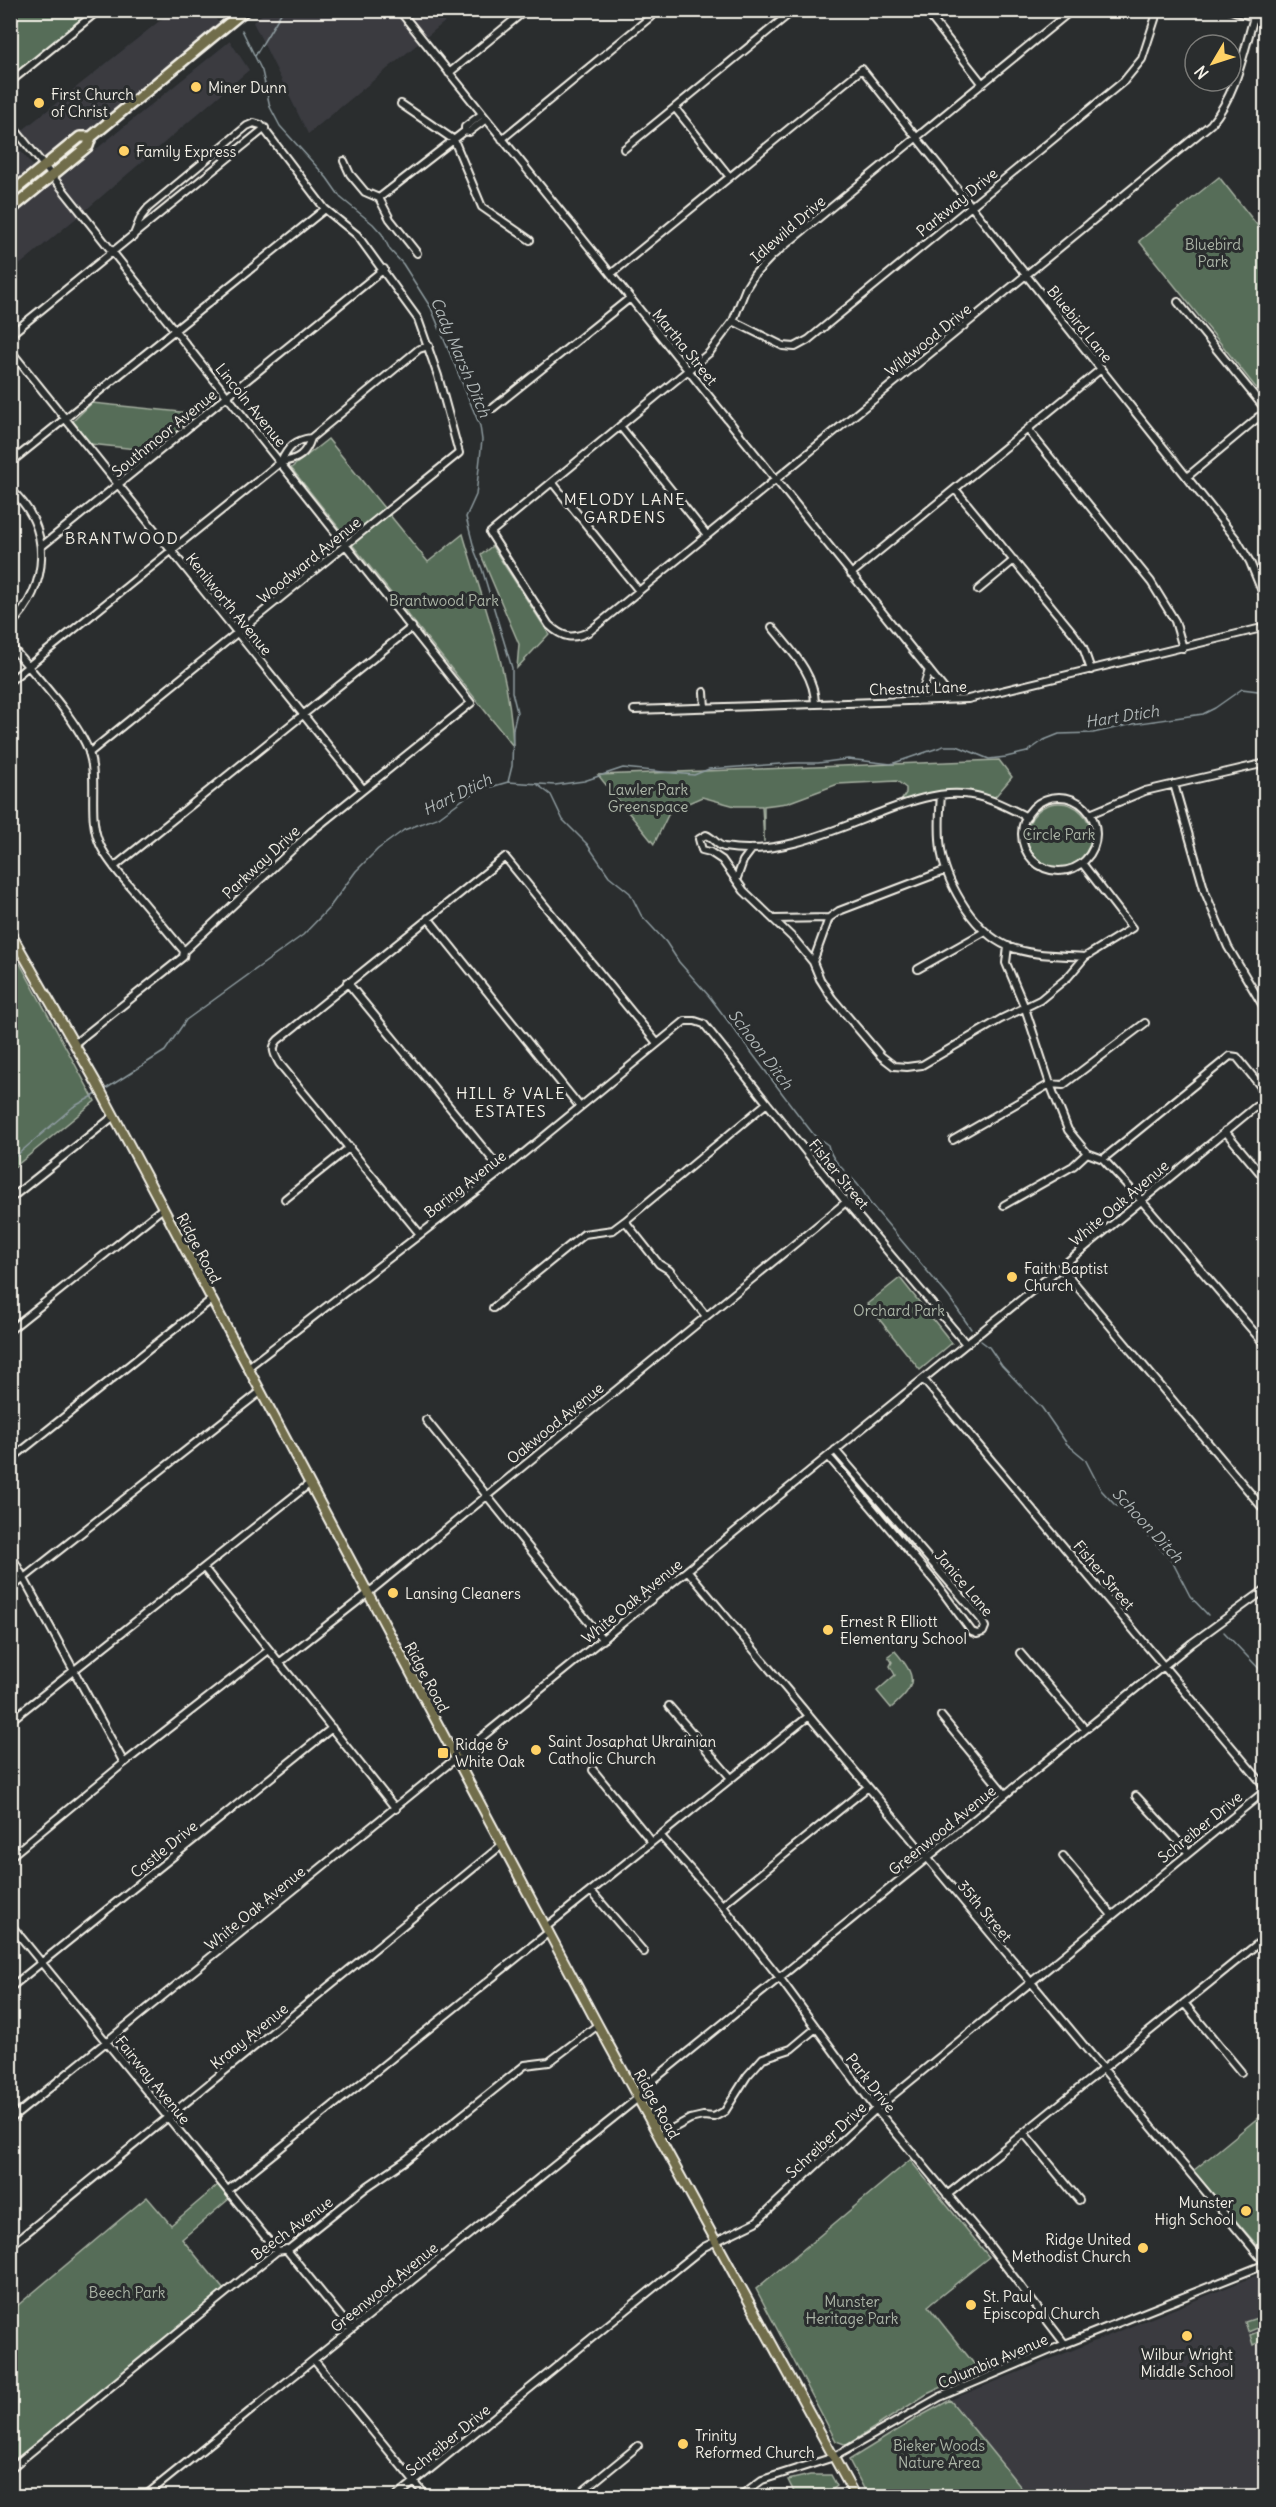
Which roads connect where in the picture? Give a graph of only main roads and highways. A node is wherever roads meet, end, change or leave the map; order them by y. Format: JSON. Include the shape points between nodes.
{"nodes":[{"id":1,"x":245,"y":10,"type":"edge"},
{"id":2,"x":91,"y":137,"type":"junction"},
{"id":3,"x":10,"y":194,"type":"edge"},
{"id":4,"x":10,"y":205,"type":"edge"},
{"id":5,"x":10,"y":932,"type":"edge"},
{"id":6,"x":855,"y":2496,"type":"edge"}],
"edges":[{"from":1,"to":2,"type":"highway"},
{"from":2,"to":3,"type":"highway","via":[[80,137]]},
{"from":2,"to":4,"type":"highway","via":[[88,146],[15,206]]},
{"from":5,"to":6,"type":"main road","name":"Ridge Road","via":[[96,1082],[598,2025]]}]}
